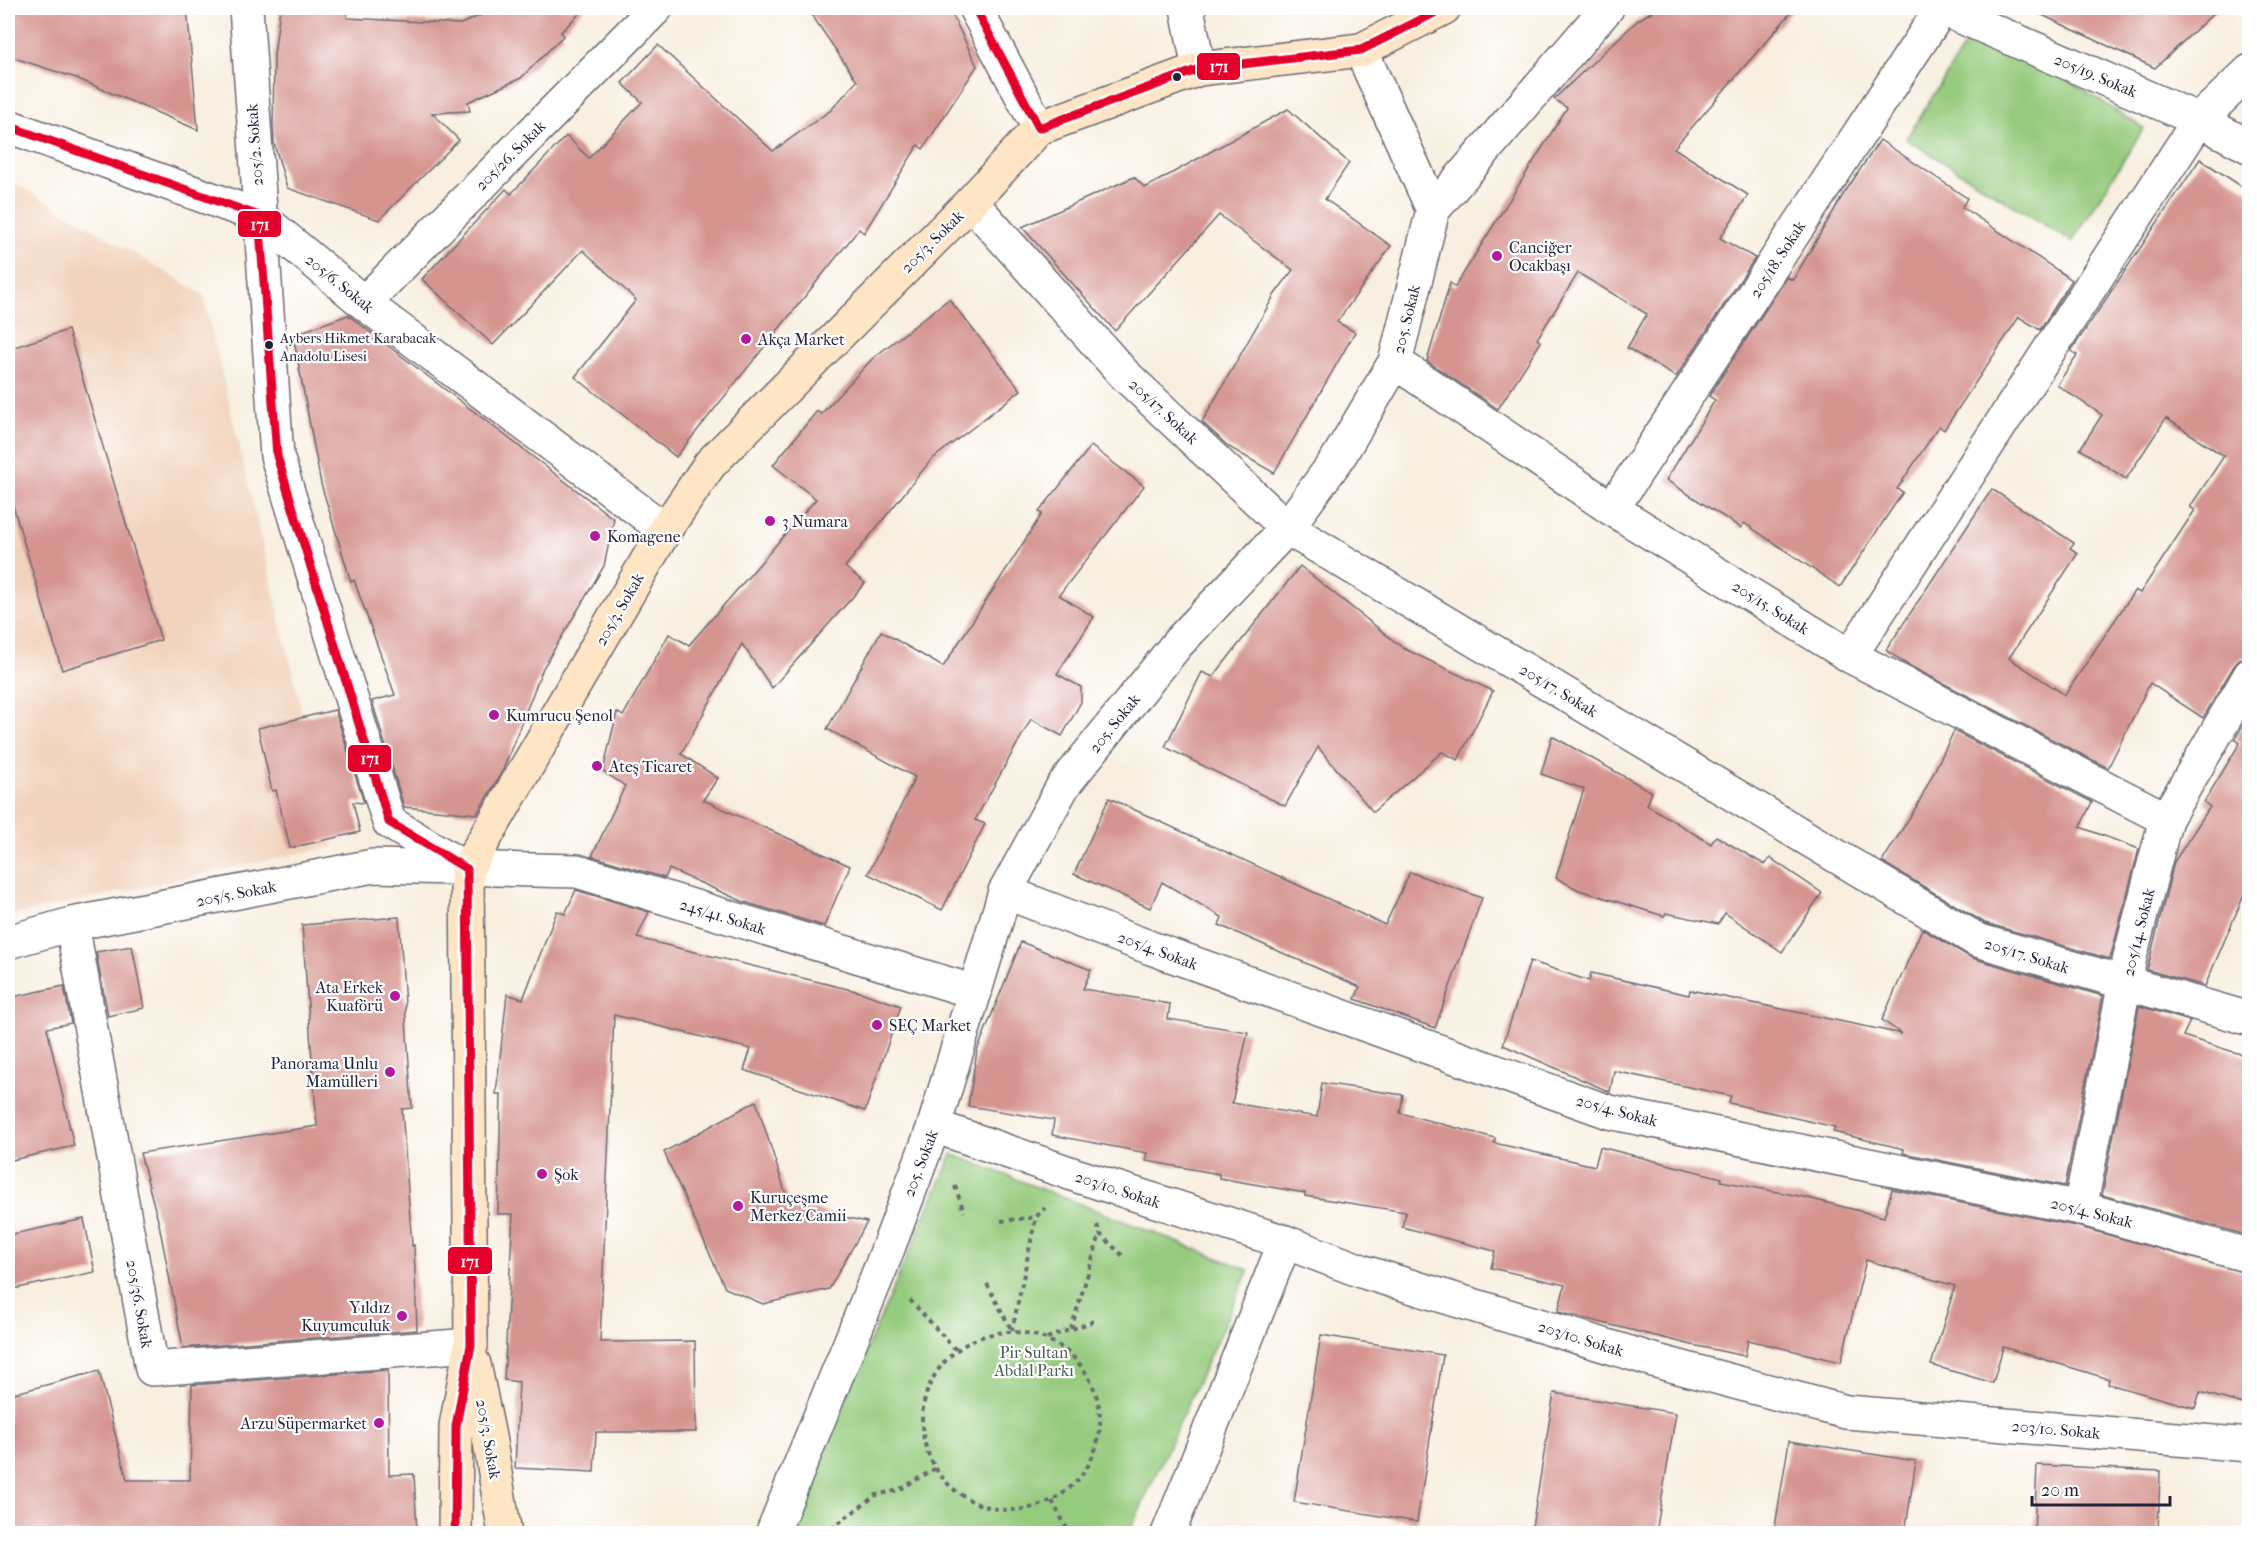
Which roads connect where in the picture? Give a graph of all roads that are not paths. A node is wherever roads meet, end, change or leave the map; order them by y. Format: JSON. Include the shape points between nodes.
{"nodes":[{"id":1,"x":246,"y":8,"type":"edge"},
{"id":2,"x":656,"y":8,"type":"edge"},
{"id":3,"x":975,"y":8,"type":"edge"},
{"id":4,"x":1188,"y":8,"type":"edge"},
{"id":5,"x":1444,"y":8,"type":"edge"},
{"id":6,"x":1607,"y":8,"type":"edge"},
{"id":7,"x":1941,"y":8,"type":"edge"},
{"id":8,"x":1361,"y":50,"type":"junction"},
{"id":9,"x":1198,"y":69,"type":"junction"},
{"id":10,"x":2250,"y":71,"type":"edge"},
{"id":11,"x":2199,"y":120,"type":"junction"},
{"id":12,"x":8,"y":126,"type":"edge"},
{"id":13,"x":1039,"y":128,"type":"junction"},
{"id":14,"x":2250,"y":147,"type":"edge"},
{"id":15,"x":971,"y":202,"type":"junction"},
{"id":16,"x":1433,"y":210,"type":"junction"},
{"id":17,"x":259,"y":216,"type":"junction"},
{"id":18,"x":364,"y":303,"type":"junction"},
{"id":19,"x":1395,"y":362,"type":"junction"},
{"id":20,"x":1612,"y":509,"type":"junction"},
{"id":21,"x":1287,"y":528,"type":"junction"},
{"id":22,"x":665,"y":530,"type":"junction"},
{"id":23,"x":1850,"y":656,"type":"junction"},
{"id":24,"x":2250,"y":675,"type":"edge"},
{"id":25,"x":2166,"y":819,"type":"junction"},
{"id":26,"x":467,"y":869,"type":"junction"},
{"id":27,"x":1005,"y":892,"type":"junction"},
{"id":28,"x":72,"y":924,"type":"junction"},
{"id":29,"x":8,"y":942,"type":"edge"},
{"id":30,"x":2125,"y":984,"type":"junction"},
{"id":31,"x":975,"y":992,"type":"junction"},
{"id":32,"x":2250,"y":1019,"type":"edge"},
{"id":33,"x":934,"y":1126,"type":"junction"},
{"id":34,"x":2080,"y":1208,"type":"junction"},
{"id":35,"x":1285,"y":1242,"type":"junction"},
{"id":36,"x":2250,"y":1256,"type":"edge"},
{"id":37,"x":471,"y":1345,"type":"junction"},
{"id":38,"x":2250,"y":1445,"type":"edge"},
{"id":39,"x":455,"y":1533,"type":"edge"},
{"id":40,"x":505,"y":1533,"type":"edge"},
{"id":41,"x":772,"y":1533,"type":"edge"},
{"id":42,"x":1168,"y":1533,"type":"edge"}],
"edges":[{"from":1,"to":17,"type":"street","name":"205/2. Sokak"},
{"from":2,"to":18,"type":"street","name":"205/26. Sokak"},
{"from":3,"to":13,"type":"street"},
{"from":4,"to":9,"type":"street"},
{"from":5,"to":8,"type":"main road"},
{"from":6,"to":16,"type":"street"},
{"from":7,"to":11,"type":"street","name":"205/19. Sokak"},
{"from":7,"to":20,"type":"street","name":"205/18. Sokak"},
{"from":8,"to":9,"type":"main road"},
{"from":8,"to":16,"type":"street"},
{"from":9,"to":13,"type":"main road"},
{"from":10,"to":11,"type":"street"},
{"from":11,"to":14,"type":"street","name":"205/19. Sokak"},
{"from":11,"to":23,"type":"street"},
{"from":12,"to":17,"type":"street","name":"205/6. Sokak"},
{"from":13,"to":15,"type":"main road","name":"205/3. Sokak"},
{"from":15,"to":21,"type":"street","name":"205/17. Sokak","via":[[1124,374]]},
{"from":15,"to":22,"type":"main road","name":"205/3. Sokak","via":[[710,464]]},
{"from":16,"to":19,"type":"street","name":"205. Sokak"},
{"from":17,"to":18,"type":"street","name":"205/6. Sokak"},
{"from":17,"to":26,"type":"street","name":"205/2. Sokak","via":[[277,456],[389,822]]},
{"from":18,"to":22,"type":"street","name":"205/6. Sokak"},
{"from":19,"to":20,"type":"street","name":"205/15. Sokak"},
{"from":19,"to":21,"type":"street","name":"205. Sokak","via":[[1338,458]]},
{"from":20,"to":23,"type":"street","name":"205/15. Sokak"},
{"from":21,"to":27,"type":"street","name":"205. Sokak","via":[[1178,644],[1063,786]]},
{"from":21,"to":30,"type":"street","name":"205/17. Sokak","via":[[1977,940]]},
{"from":22,"to":26,"type":"main road","name":"205/3. Sokak"},
{"from":23,"to":25,"type":"street","name":"205/15. Sokak"},
{"from":24,"to":25,"type":"street","name":"205/14. Sokak"},
{"from":25,"to":30,"type":"street","name":"205/14. Sokak"},
{"from":26,"to":28,"type":"street","name":"205/5. Sokak","via":[[373,866]]},
{"from":26,"to":31,"type":"street","name":"245/41. Sokak","via":[[576,871]]},
{"from":26,"to":37,"type":"main road","name":"205/3. Sokak"},
{"from":27,"to":31,"type":"street","name":"205. Sokak"},
{"from":27,"to":34,"type":"street","name":"205/4. Sokak","via":[[1609,1112]]},
{"from":28,"to":29,"type":"street","name":"205/5. Sokak"},
{"from":28,"to":37,"type":"street","name":"205/36. Sokak","via":[[152,1369]]},
{"from":30,"to":32,"type":"street","name":"205/17. Sokak"},
{"from":30,"to":34,"type":"street","name":"205/14. Sokak"},
{"from":31,"to":33,"type":"street","name":"205. Sokak"},
{"from":33,"to":35,"type":"street","name":"203/10. Sokak"},
{"from":33,"to":41,"type":"street","name":"205. Sokak"},
{"from":34,"to":36,"type":"street","name":"205/4. Sokak"},
{"from":35,"to":38,"type":"street","name":"203/10. Sokak","via":[[1364,1272],[1642,1356],[1846,1412]]},
{"from":35,"to":42,"type":"street"},
{"from":37,"to":39,"type":"main road","name":"205/3. Sokak","via":[[456,1426]]},
{"from":37,"to":40,"type":"main road","name":"205/3. Sokak"}]}
